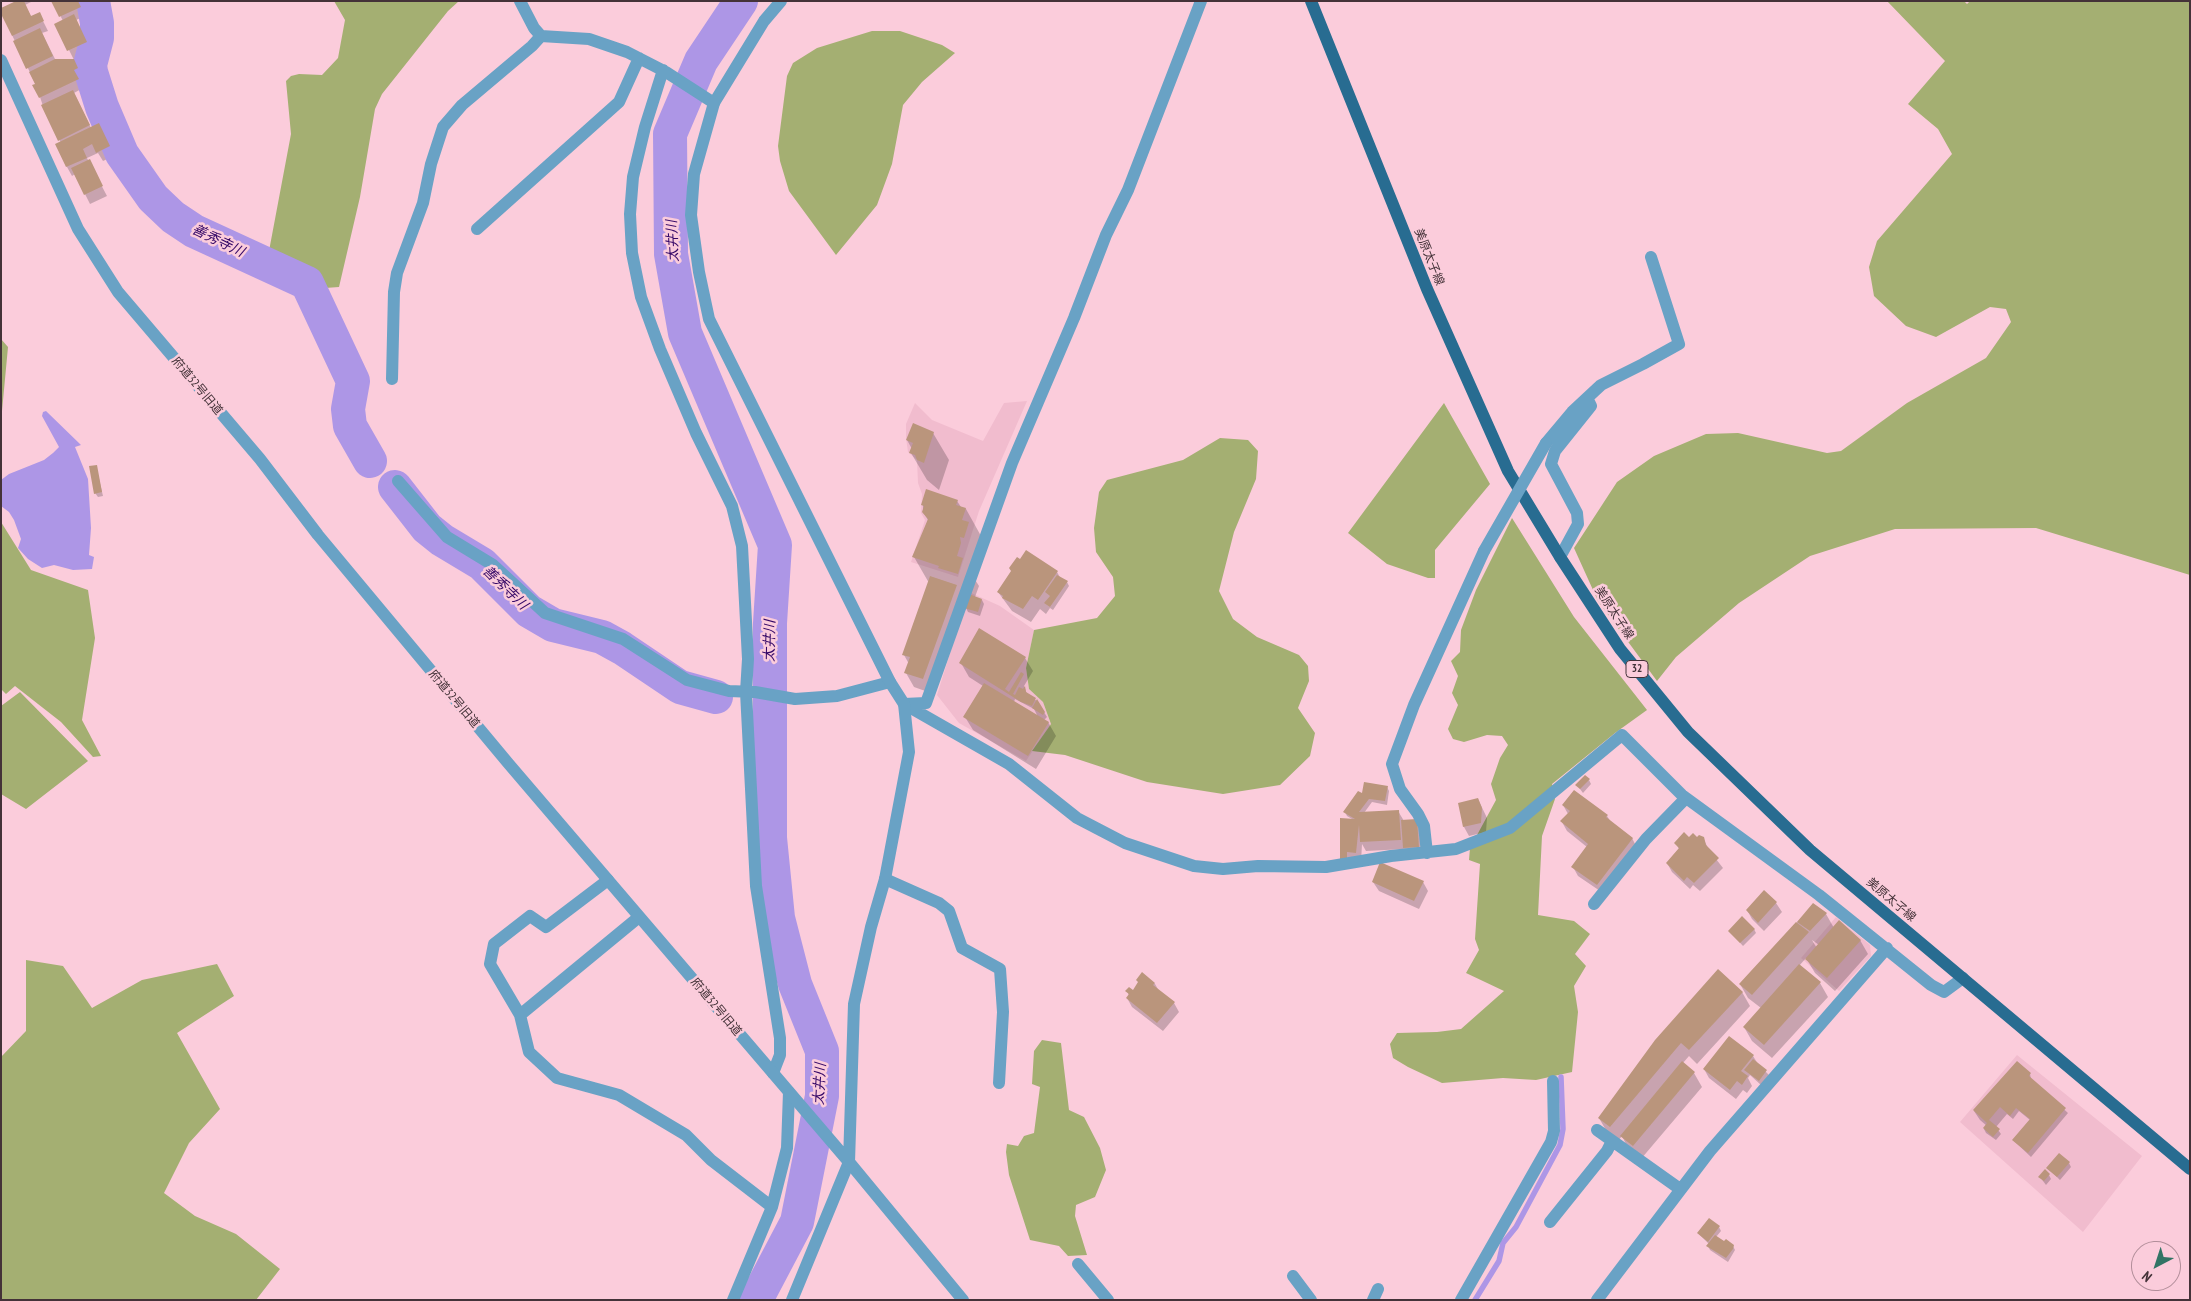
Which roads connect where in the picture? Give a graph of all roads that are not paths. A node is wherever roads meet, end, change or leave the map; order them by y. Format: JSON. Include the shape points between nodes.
{"nodes":[{"id":1,"x":520,"y":1,"type":"edge"},
{"id":2,"x":781,"y":1,"type":"edge"},
{"id":3,"x":1200,"y":1,"type":"edge"},
{"id":4,"x":1311,"y":1,"type":"edge"},
{"id":5,"x":541,"y":36,"type":"junction"},
{"id":6,"x":639,"y":58,"type":"junction"},
{"id":7,"x":1,"y":60,"type":"edge"},
{"id":8,"x":664,"y":71,"type":"junction"},
{"id":9,"x":711,"y":101,"type":"junction"},
{"id":10,"x":477,"y":229,"type":"dead end"},
{"id":11,"x":1651,"y":257,"type":"dead end"},
{"id":12,"x":392,"y":379,"type":"dead end"},
{"id":13,"x":1587,"y":398,"type":"junction"},
{"id":14,"x":398,"y":481,"type":"dead end"},
{"id":15,"x":1560,"y":557,"type":"junction"},
{"id":16,"x":890,"y":682,"type":"junction"},
{"id":17,"x":751,"y":692,"type":"junction"},
{"id":18,"x":904,"y":704,"type":"junction"},
{"id":19,"x":1686,"y":798,"type":"junction"},
{"id":20,"x":1427,"y":852,"type":"junction"},
{"id":21,"x":885,"y":879,"type":"junction"},
{"id":22,"x":608,"y":880,"type":"junction"},
{"id":23,"x":1594,"y":904,"type":"dead end"},
{"id":24,"x":639,"y":916,"type":"junction"},
{"id":25,"x":1887,"y":948,"type":"junction"},
{"id":26,"x":1963,"y":978,"type":"junction"},
{"id":27,"x":520,"y":1015,"type":"junction"},
{"id":28,"x":773,"y":1074,"type":"junction"},
{"id":29,"x":1553,"y":1081,"type":"dead end"},
{"id":30,"x":999,"y":1083,"type":"dead end"},
{"id":31,"x":792,"y":1097,"type":"junction"},
{"id":32,"x":1597,"y":1130,"type":"dead end"},
{"id":33,"x":1612,"y":1141,"type":"junction"},
{"id":34,"x":849,"y":1162,"type":"junction"},
{"id":35,"x":2190,"y":1169,"type":"edge"},
{"id":36,"x":1680,"y":1189,"type":"junction"},
{"id":37,"x":772,"y":1208,"type":"junction"},
{"id":38,"x":1550,"y":1222,"type":"dead end"},
{"id":39,"x":1078,"y":1264,"type":"dead end"},
{"id":40,"x":1293,"y":1276,"type":"dead end"},
{"id":41,"x":733,"y":1300,"type":"edge"},
{"id":42,"x":792,"y":1300,"type":"edge"},
{"id":43,"x":963,"y":1300,"type":"edge"},
{"id":44,"x":1108,"y":1300,"type":"edge"},
{"id":45,"x":1311,"y":1300,"type":"edge"},
{"id":46,"x":1462,"y":1300,"type":"edge"},
{"id":47,"x":1597,"y":1300,"type":"edge"}],
"edges":[{"from":1,"to":5,"type":"street"},
{"from":2,"to":9,"type":"street"},
{"from":3,"to":18,"type":"street","via":[[1128,190],[1106,235],[1012,463],[926,703]]},
{"from":4,"to":15,"type":"main road","name":"美原太子線","number":"32","via":[[1427,289],[1508,471]]},
{"from":5,"to":6,"type":"street","via":[[589,39]]},
{"from":5,"to":12,"type":"street","via":[[462,105],[443,127],[423,203],[397,273]]},
{"from":6,"to":8,"type":"street"},
{"from":6,"to":10,"type":"street","via":[[619,102]]},
{"from":7,"to":22,"type":"street","name":"府道32号旧道","via":[[78,229],[118,292]]},
{"from":8,"to":9,"type":"street"},
{"from":8,"to":17,"type":"street","via":[[645,127],[633,177],[630,214],[632,254],[641,297],[666,366],[734,514],[742,546]]},
{"from":9,"to":16,"type":"street","via":[[694,174],[691,215],[709,319]]},
{"from":11,"to":13,"type":"street","via":[[1679,344],[1601,385]]},
{"from":13,"to":15,"type":"street","via":[[1591,406],[1555,451],[1551,464],[1577,513],[1578,524]]},
{"from":13,"to":20,"type":"street","bridge":true,"via":[[1546,444],[1484,551],[1414,705],[1392,764],[1400,788],[1424,826]]},
{"from":14,"to":17,"type":"street","via":[[447,537],[493,565],[545,613],[623,639],[687,680],[729,691]]},
{"from":15,"to":26,"type":"main road","name":"美原太子線","number":"32","via":[[1620,649],[1688,732],[1810,850]]},
{"from":16,"to":17,"type":"street","via":[[837,696],[795,699]]},
{"from":16,"to":18,"type":"street"},
{"from":17,"to":28,"type":"street","via":[[756,886],[780,1038],[780,1055]]},
{"from":18,"to":20,"type":"street","via":[[1009,764],[1077,818],[1125,842],[1194,866],[1326,867]]},
{"from":18,"to":21,"type":"street","via":[[909,752]]},
{"from":19,"to":20,"type":"street","via":[[1622,735],[1510,828],[1456,849]]},
{"from":19,"to":23,"type":"street","via":[[1646,839]]},
{"from":19,"to":25,"type":"street"},
{"from":21,"to":30,"type":"street","via":[[939,903],[949,911],[962,948],[1000,969],[1003,1012]]},
{"from":21,"to":34,"type":"street","via":[[854,1004]]},
{"from":22,"to":24,"type":"street","name":"府道32号旧道"},
{"from":22,"to":27,"type":"street","via":[[546,927],[530,916],[494,944],[490,964]]},
{"from":24,"to":27,"type":"street"},
{"from":24,"to":28,"type":"street","name":"府道32号旧道"},
{"from":25,"to":26,"type":"street","via":[[1944,992]]},
{"from":25,"to":36,"type":"street","via":[[1750,1102]]},
{"from":26,"to":35,"type":"main road","name":"美原太子線","number":"32"},
{"from":27,"to":37,"type":"street","via":[[529,1052],[557,1078],[619,1095],[686,1135]]},
{"from":28,"to":31,"type":"street","name":"府道32号旧道"},
{"from":29,"to":46,"type":"street","via":[[1554,1132],[1551,1142]]},
{"from":31,"to":34,"type":"street","name":"府道32号旧道"},
{"from":31,"to":37,"type":"street","via":[[787,1148]]},
{"from":32,"to":33,"type":"street"},
{"from":33,"to":36,"type":"street"},
{"from":33,"to":38,"type":"street"},
{"from":34,"to":42,"type":"street"},
{"from":34,"to":43,"type":"street","name":"府道32号旧道"},
{"from":36,"to":47,"type":"street"},
{"from":37,"to":41,"type":"street"},
{"from":39,"to":44,"type":"street"},
{"from":40,"to":45,"type":"street"}]}
